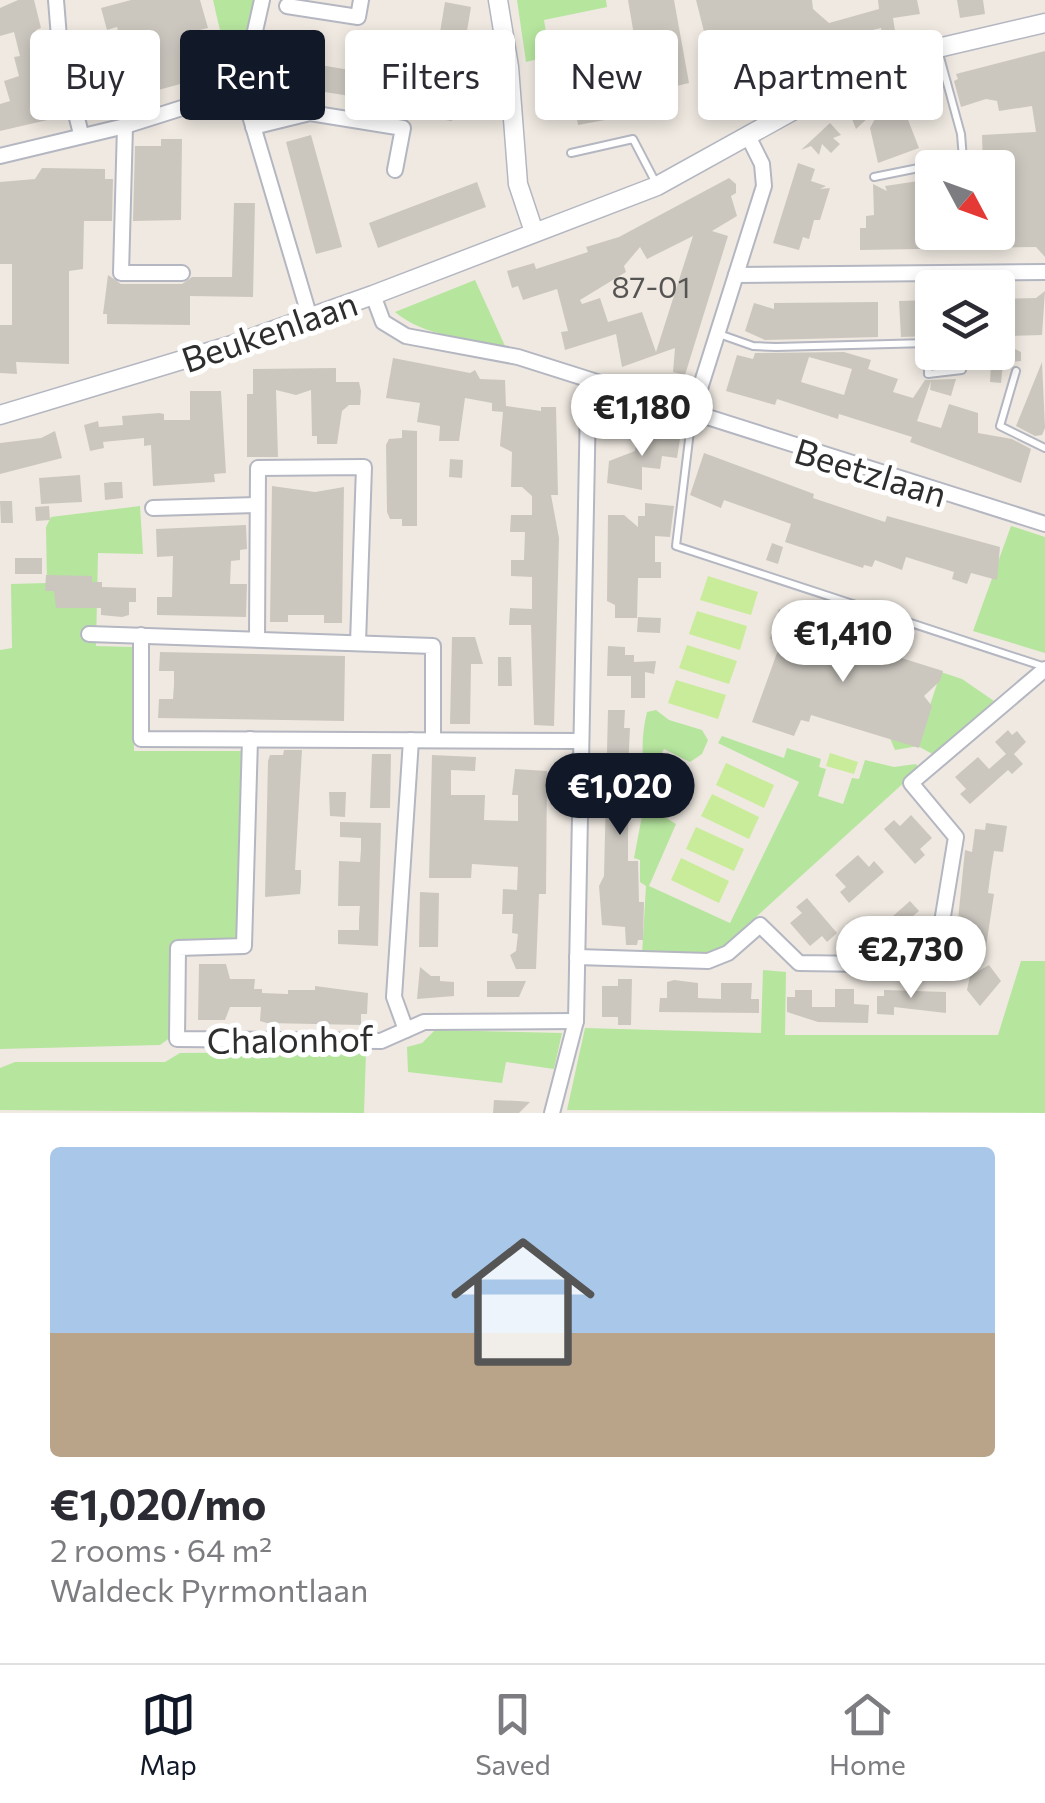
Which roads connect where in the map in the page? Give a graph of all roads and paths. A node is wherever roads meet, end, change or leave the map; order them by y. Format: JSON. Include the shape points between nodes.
{"nodes":[{"id":1,"x":56,"y":0,"type":"edge"},
{"id":2,"x":262,"y":0,"type":"edge"},
{"id":3,"x":361,"y":0,"type":"edge"},
{"id":4,"x":498,"y":0,"type":"edge"},
{"id":5,"x":287,"y":6,"type":"dead end"},
{"id":6,"x":1045,"y":22,"type":"edge"},
{"id":7,"x":255,"y":30,"type":"edge"},
{"id":8,"x":943,"y":47,"type":"edge"},
{"id":9,"x":943,"y":66,"type":"edge"},
{"id":10,"x":180,"y":109,"type":"edge"},
{"id":11,"x":251,"y":120,"type":"edge"},
{"id":12,"x":775,"y":120,"type":"edge"},
{"id":13,"x":125,"y":126,"type":"junction"},
{"id":14,"x":253,"y":126,"type":"junction"},
{"id":15,"x":82,"y":134,"type":"junction"},
{"id":16,"x":749,"y":138,"type":"junction"},
{"id":17,"x":571,"y":153,"type":"dead end"},
{"id":18,"x":0,"y":156,"type":"edge"},
{"id":19,"x":395,"y":170,"type":"dead end"},
{"id":20,"x":874,"y":177,"type":"dead end"},
{"id":21,"x":657,"y":186,"type":"junction"},
{"id":22,"x":534,"y":232,"type":"junction"},
{"id":23,"x":182,"y":272,"type":"dead end"},
{"id":24,"x":1045,"y":272,"type":"edge"},
{"id":25,"x":736,"y":275,"type":"junction"},
{"id":26,"x":374,"y":294,"type":"junction"},
{"id":27,"x":310,"y":318,"type":"junction"},
{"id":28,"x":718,"y":334,"type":"junction"},
{"id":29,"x":915,"y":343,"type":"edge"},
{"id":30,"x":928,"y":370,"type":"edge"},
{"id":31,"x":962,"y":370,"type":"edge"},
{"id":32,"x":1016,"y":371,"type":"dead end"},
{"id":33,"x":595,"y":383,"type":"junction"},
{"id":34,"x":692,"y":414,"type":"junction"},
{"id":35,"x":0,"y":415,"type":"edge"},
{"id":36,"x":1045,"y":448,"type":"edge"},
{"id":37,"x":257,"y":505,"type":"junction"},
{"id":38,"x":1045,"y":505,"type":"edge"},
{"id":39,"x":153,"y":508,"type":"dead end"},
{"id":40,"x":1042,"y":523,"type":"edge"},
{"id":41,"x":89,"y":634,"type":"dead end"},
{"id":42,"x":141,"y":635,"type":"junction"},
{"id":43,"x":257,"y":637,"type":"junction"},
{"id":44,"x":358,"y":643,"type":"junction"},
{"id":45,"x":1045,"y":668,"type":"edge"},
{"id":46,"x":433,"y":738,"type":"junction"},
{"id":47,"x":250,"y":739,"type":"junction"},
{"id":48,"x":412,"y":740,"type":"junction"},
{"id":49,"x":580,"y":740,"type":"junction"},
{"id":50,"x":577,"y":958,"type":"junction"},
{"id":51,"x":576,"y":1021,"type":"junction"},
{"id":52,"x":406,"y":1030,"type":"junction"},
{"id":53,"x":552,"y":1113,"type":"edge"}],
"edges":[{"from":1,"to":15,"type":"street","via":[[60,50]]},
{"from":2,"to":7,"type":"street"},
{"from":3,"to":5,"type":"street","via":[[358,18]]},
{"from":4,"to":22,"type":"street","via":[[518,184]]},
{"from":6,"to":8,"type":"street","name":"Beukenlaan"},
{"from":9,"to":20,"type":"lane","via":[[963,159]]},
{"from":10,"to":13,"type":"street"},
{"from":11,"to":14,"type":"street"},
{"from":12,"to":16,"type":"street","name":"Beukenlaan"},
{"from":13,"to":15,"type":"street"},
{"from":13,"to":23,"type":"street","via":[[121,273]]},
{"from":14,"to":19,"type":"street","via":[[310,112],[403,128]]},
{"from":14,"to":27,"type":"street"},
{"from":15,"to":18,"type":"street"},
{"from":16,"to":21,"type":"street","name":"Beukenlaan"},
{"from":16,"to":25,"type":"street","via":[[764,186]]},
{"from":17,"to":21,"type":"lane","via":[[632,139]]},
{"from":21,"to":22,"type":"street","name":"Beukenlaan"},
{"from":22,"to":26,"type":"street","name":"Beukenlaan"},
{"from":24,"to":25,"type":"street"},
{"from":25,"to":28,"type":"street"},
{"from":26,"to":27,"type":"street","name":"Beukenlaan"},
{"from":26,"to":33,"type":"street","name":"Beetzlaan","via":[[383,322],[394,332],[518,357]]},
{"from":27,"to":35,"type":"street","name":"Beukenlaan"},
{"from":28,"to":29,"type":"lane","via":[[754,346]]},
{"from":28,"to":34,"type":"street"},
{"from":30,"to":31,"type":"lane"},
{"from":32,"to":36,"type":"lane","via":[[1000,426]]},
{"from":33,"to":34,"type":"street","name":"Beetzlaan"},
{"from":33,"to":49,"type":"street","via":[[588,403]]},
{"from":34,"to":40,"type":"street","name":"Beetzlaan"},
{"from":34,"to":45,"type":"lane","via":[[676,546]]},
{"from":37,"to":39,"type":"street"},
{"from":37,"to":43,"type":"street"},
{"from":37,"to":44,"type":"street","via":[[258,468],[364,466]]},
{"from":38,"to":40,"type":"street"},
{"from":41,"to":42,"type":"street"},
{"from":42,"to":43,"type":"street"},
{"from":42,"to":47,"type":"street","via":[[141,739]]},
{"from":43,"to":44,"type":"street"},
{"from":44,"to":46,"type":"street","via":[[433,646]]},
{"from":45,"to":50,"type":"street","via":[[911,783],[956,838],[935,965],[798,963],[760,924],[708,962]]},
{"from":46,"to":48,"type":"street"},
{"from":46,"to":49,"type":"street"},
{"from":47,"to":48,"type":"street"},
{"from":47,"to":52,"type":"street","name":"Chalonhof","via":[[244,946],[178,948],[177,1039],[381,1040]]},
{"from":48,"to":52,"type":"street","name":"Chalonhof","via":[[394,998]]},
{"from":49,"to":50,"type":"street"},
{"from":50,"to":51,"type":"street"},
{"from":51,"to":52,"type":"street","name":"Chalonhof","via":[[424,1022]]},
{"from":51,"to":53,"type":"street"}]}
